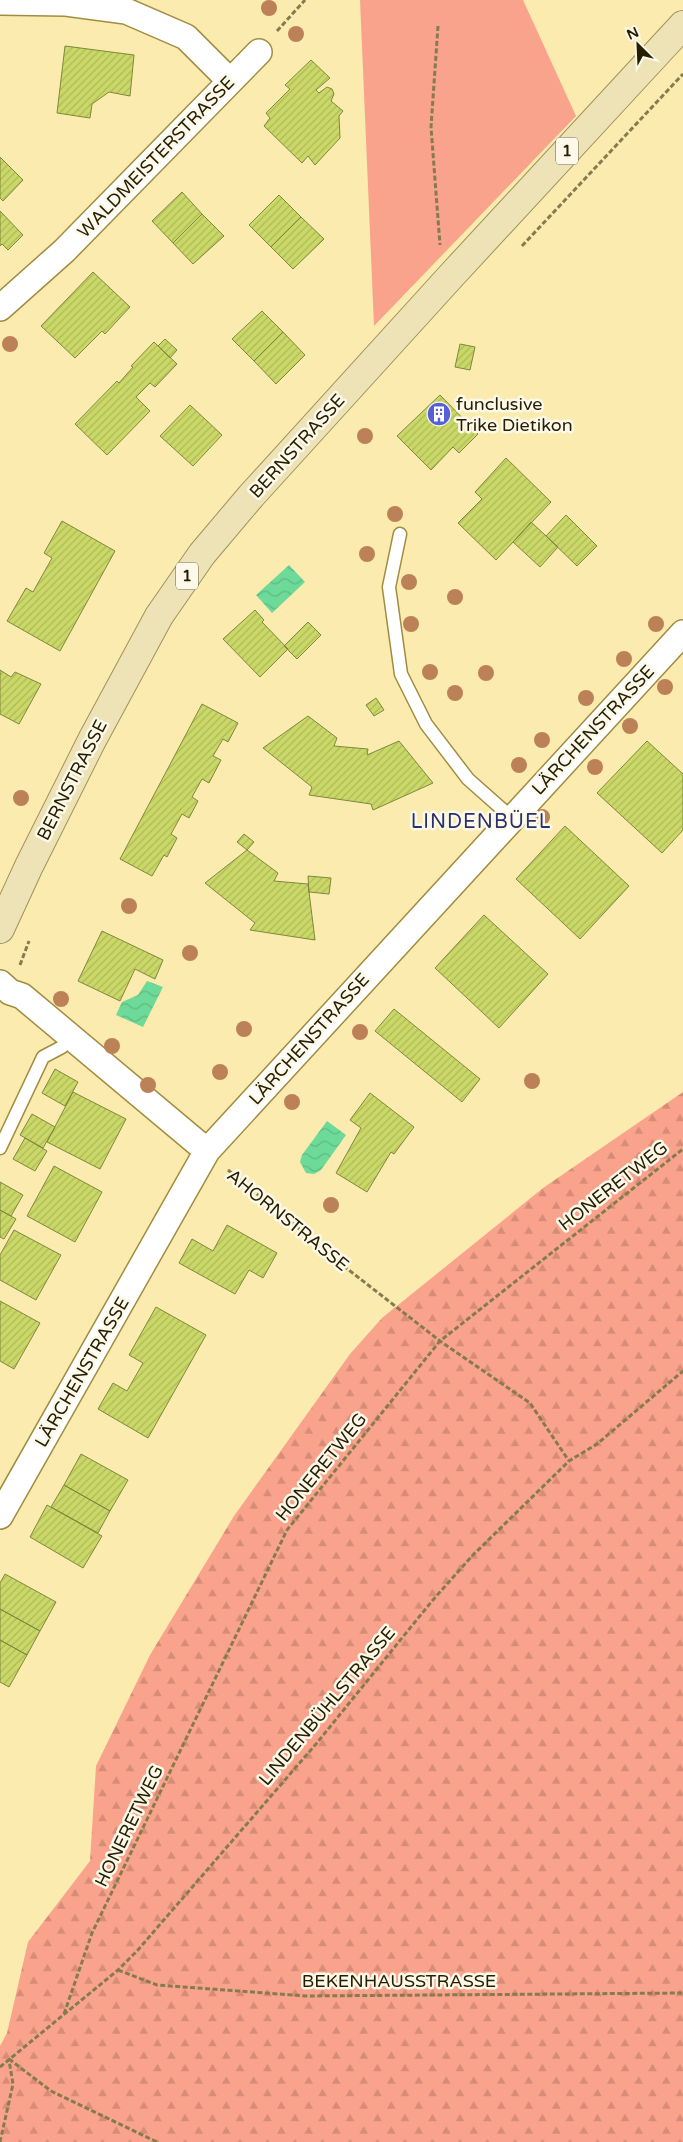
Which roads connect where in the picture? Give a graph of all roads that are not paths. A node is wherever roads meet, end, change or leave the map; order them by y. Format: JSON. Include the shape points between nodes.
{"nodes":[{"id":1,"x":0,"y":2,"type":"edge"},
{"id":2,"x":683,"y":26,"type":"edge"},
{"id":3,"x":259,"y":52,"type":"road end"},
{"id":4,"x":230,"y":81,"type":"junction"},
{"id":5,"x":0,"y":308,"type":"edge"},
{"id":6,"x":400,"y":534,"type":"dead end"},
{"id":7,"x":683,"y":632,"type":"edge"},
{"id":8,"x":512,"y":818,"type":"junction"},
{"id":9,"x":0,"y":929,"type":"edge"},
{"id":10,"x":5,"y":987,"type":"edge"},
{"id":11,"x":70,"y":1036,"type":"junction"},
{"id":12,"x":0,"y":1148,"type":"edge"},
{"id":13,"x":208,"y":1151,"type":"junction"},
{"id":14,"x":3,"y":1504,"type":"edge"}],
"edges":[{"from":1,"to":4,"type":"street","via":[[66,3],[126,11],[186,37]]},
{"from":2,"to":9,"type":"main road","name":"BERNSTRASSE","number":"1","via":[[451,276],[202,554],[159,616],[92,740]]},
{"from":3,"to":4,"type":"street","name":"WALDMEISTERSTRASSE"},
{"from":4,"to":5,"type":"street","name":"WALDMEISTERSTRASSE","via":[[64,251]]},
{"from":6,"to":8,"type":"lane","via":[[389,587],[400,674],[426,724],[462,771]]},
{"from":7,"to":8,"type":"street","name":"LÄRCHENSTRASSE"},
{"from":8,"to":13,"type":"street","name":"LÄRCHENSTRASSE"},
{"from":10,"to":11,"type":"street","via":[[22,996]]},
{"from":11,"to":12,"type":"lane","via":[[62,1047],[43,1056]]},
{"from":11,"to":13,"type":"street"},
{"from":13,"to":14,"type":"street","name":"LÄRCHENSTRASSE"}]}
